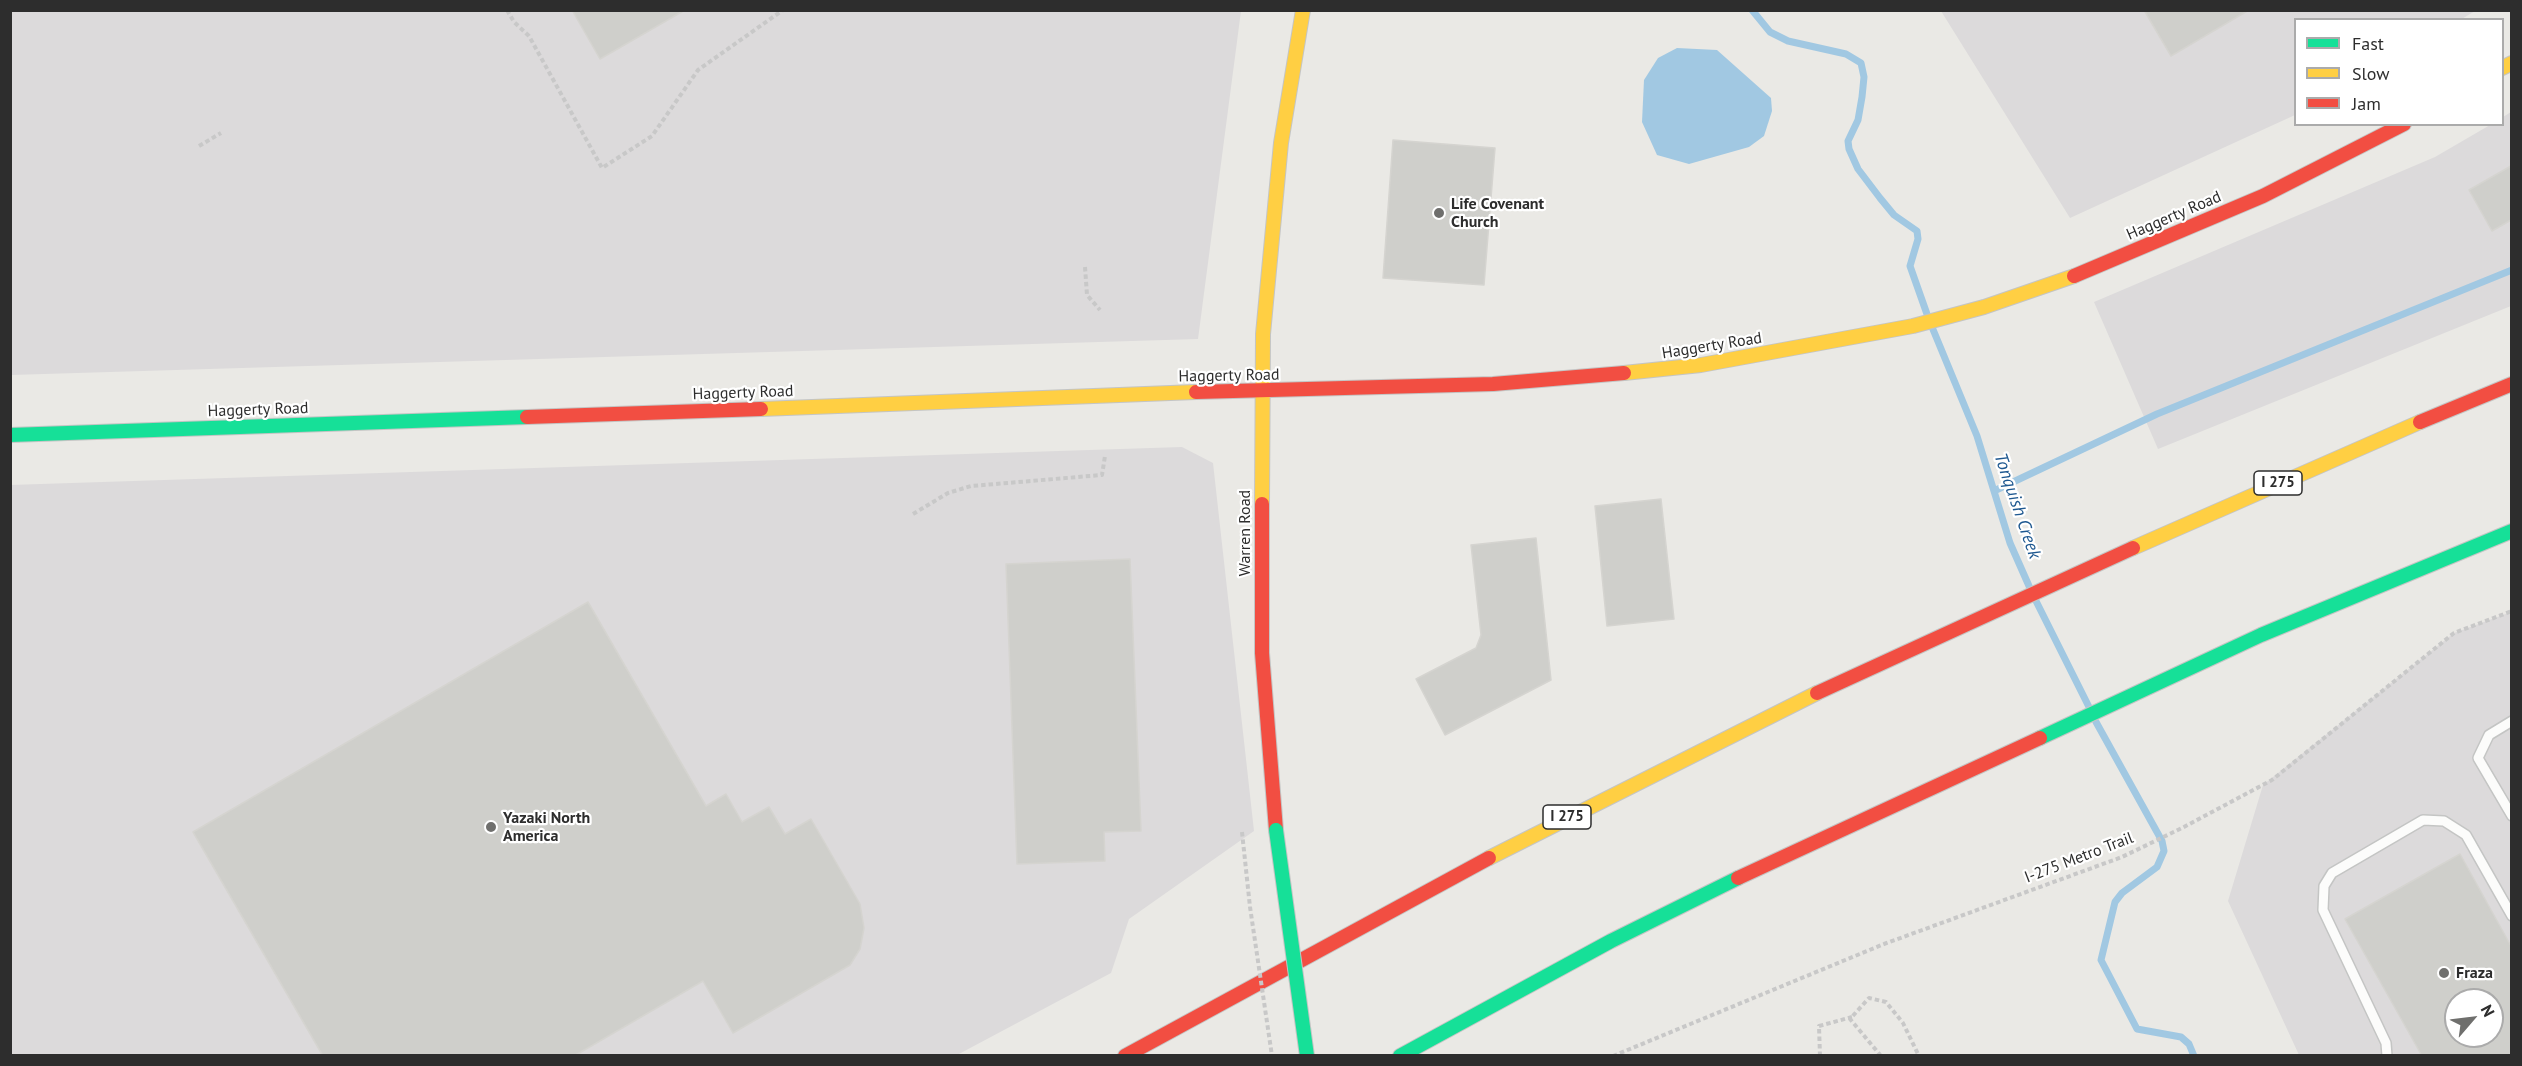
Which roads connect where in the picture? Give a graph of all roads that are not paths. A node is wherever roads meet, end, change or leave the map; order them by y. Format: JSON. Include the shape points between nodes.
{"nodes":[{"id":1,"x":1303,"y":10,"type":"edge"},
{"id":2,"x":2400,"y":126,"type":"edge"},
{"id":3,"x":2511,"y":384,"type":"edge"},
{"id":4,"x":1261,"y":392,"type":"junction"},
{"id":5,"x":10,"y":435,"type":"edge"},
{"id":6,"x":2511,"y":531,"type":"edge"},
{"id":7,"x":2511,"y":721,"type":"edge"},
{"id":8,"x":2511,"y":816,"type":"edge"},
{"id":9,"x":2511,"y":916,"type":"edge"},
{"id":10,"x":1125,"y":1056,"type":"edge"},
{"id":11,"x":1307,"y":1056,"type":"edge"},
{"id":12,"x":1400,"y":1056,"type":"edge"},
{"id":13,"x":2386,"y":1056,"type":"edge"}],
"edges":[{"from":1,"to":4,"type":"main road","name":"Warren Road","via":[[1281,143]]},
{"from":2,"to":4,"type":"main road","name":"Haggerty Road","via":[[2263,196],[2158,242],[2053,285],[1913,326],[1636,373],[1493,384]]},
{"from":3,"to":10,"type":"main road","number":"I 275","via":[[2365,444],[1891,657],[1473,866]]},
{"from":4,"to":5,"type":"main road","name":"Haggerty Road","via":[[1084,395]]},
{"from":4,"to":11,"type":"main road","name":"Warren Road","bridge":true,"via":[[1263,652],[1276,830]]},
{"from":6,"to":12,"type":"main road","via":[[2261,635],[2078,718],[1621,936]]},
{"from":7,"to":8,"type":"lane","via":[[2489,735],[2478,758]]},
{"from":9,"to":13,"type":"lane","via":[[2466,835],[2444,820],[2423,820],[2332,873],[2324,886],[2323,910],[2386,1043]]}]}
